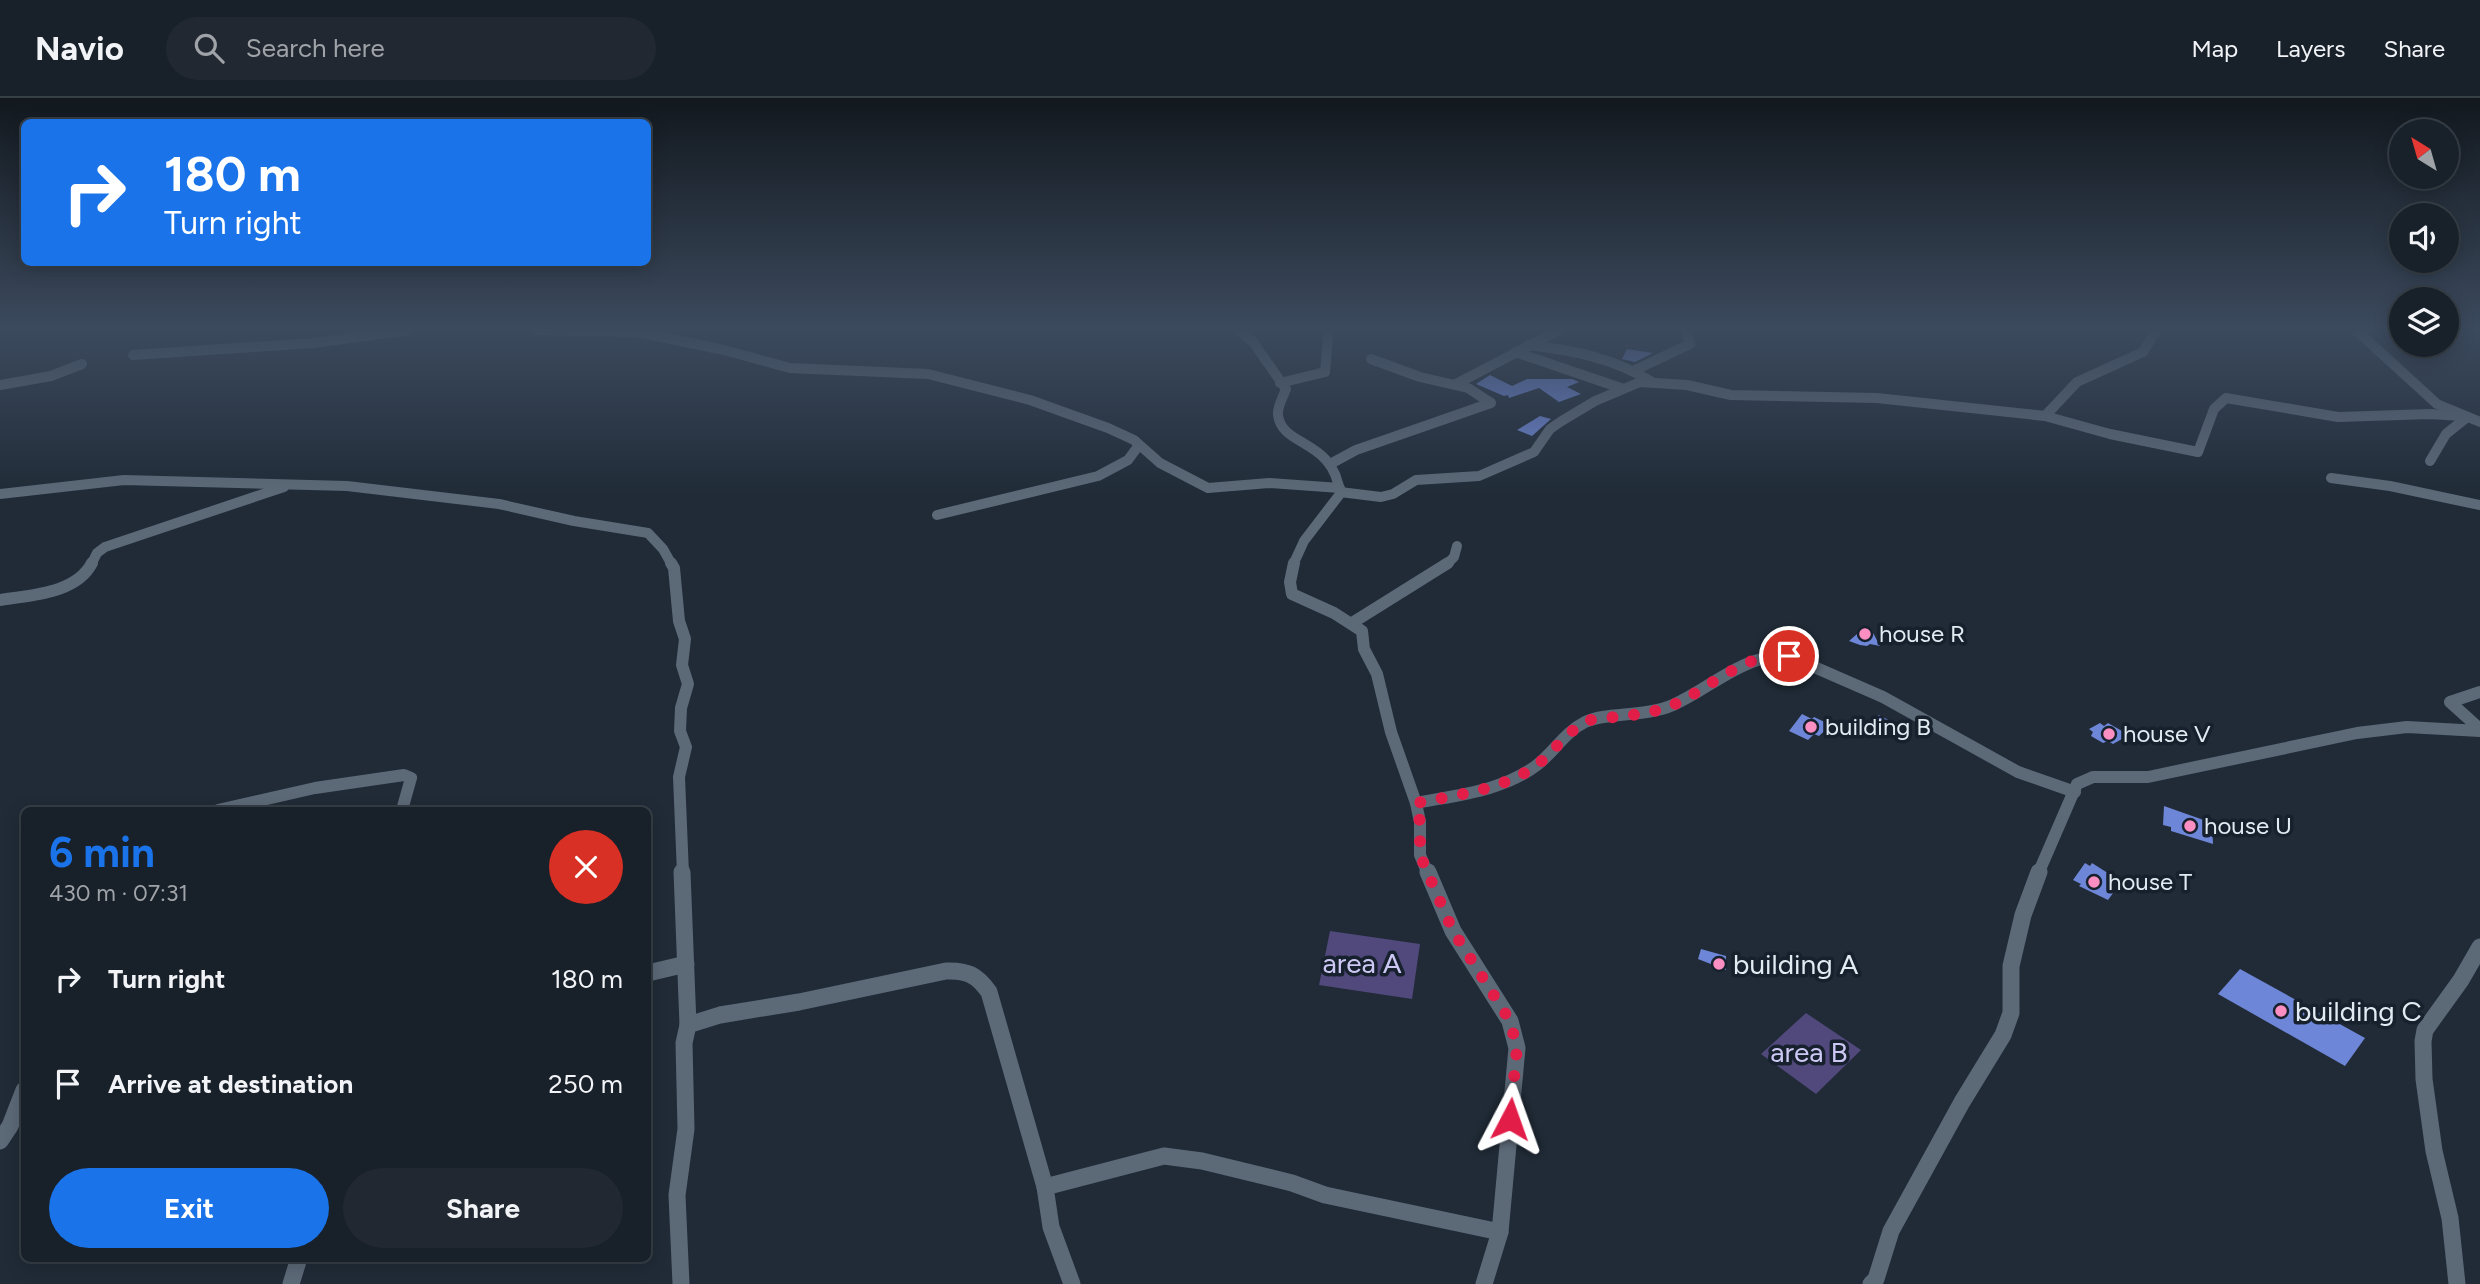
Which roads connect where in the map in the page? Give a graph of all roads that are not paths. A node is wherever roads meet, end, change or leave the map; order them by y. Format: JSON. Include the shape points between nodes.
{"nodes":[{"id":1,"x":973,"y":385,"type":"edge"},
{"id":2,"x":1282,"y":385,"type":"edge"},
{"id":3,"x":1459,"y":385,"type":"edge"},
{"id":4,"x":1613,"y":385,"type":"edge"},
{"id":5,"x":1635,"y":385,"type":"edge"},
{"id":6,"x":1672,"y":385,"type":"edge"},
{"id":7,"x":2074,"y":385,"type":"edge"},
{"id":8,"x":2419,"y":385,"type":"edge"},
{"id":9,"x":1621,"y":388,"type":"junction"},
{"id":10,"x":2045,"y":416,"type":"junction"},
{"id":11,"x":2464,"y":417,"type":"junction"},
{"id":12,"x":2480,"y":422,"type":"edge"},
{"id":13,"x":1139,"y":444,"type":"junction"},
{"id":14,"x":2430,"y":461,"type":"dead end"},
{"id":15,"x":1332,"y":463,"type":"junction"},
{"id":16,"x":2331,"y":478,"type":"dead end"},
{"id":17,"x":290,"y":485,"type":"junction"},
{"id":18,"x":1340,"y":490,"type":"junction"},
{"id":19,"x":0,"y":494,"type":"edge"},
{"id":20,"x":2480,"y":505,"type":"edge"},
{"id":21,"x":937,"y":515,"type":"dead end"},
{"id":22,"x":1457,"y":546,"type":"dead end"},
{"id":23,"x":0,"y":600,"type":"edge"},
{"id":24,"x":1352,"y":623,"type":"junction"},
{"id":25,"x":2480,"y":692,"type":"edge"},
{"id":26,"x":2480,"y":730,"type":"edge"},
{"id":27,"x":2075,"y":792,"type":"junction"},
{"id":28,"x":1416,"y":803,"type":"junction"},
{"id":29,"x":231,"y":807,"type":"edge"},
{"id":30,"x":403,"y":807,"type":"edge"},
{"id":31,"x":2480,"y":947,"type":"edge"},
{"id":32,"x":686,"y":964,"type":"junction"},
{"id":33,"x":651,"y":972,"type":"edge"},
{"id":34,"x":688,"y":1025,"type":"junction"},
{"id":35,"x":21,"y":1105,"type":"edge"},
{"id":36,"x":17,"y":1125,"type":"edge"},
{"id":37,"x":0,"y":1141,"type":"edge"},
{"id":38,"x":1045,"y":1187,"type":"junction"},
{"id":39,"x":1500,"y":1232,"type":"junction"},
{"id":40,"x":298,"y":1262,"type":"edge"},
{"id":41,"x":291,"y":1284,"type":"edge"},
{"id":42,"x":681,"y":1284,"type":"edge"},
{"id":43,"x":1072,"y":1284,"type":"edge"},
{"id":44,"x":1485,"y":1284,"type":"edge"},
{"id":45,"x":1871,"y":1284,"type":"edge"},
{"id":46,"x":2457,"y":1284,"type":"edge"}],
"edges":[{"from":1,"to":13,"type":"street","via":[[1030,400]]},
{"from":2,"to":15,"type":"street","via":[[1286,389],[1280,422]]},
{"from":3,"to":15,"type":"street","via":[[1490,403],[1356,450]]},
{"from":4,"to":9,"type":"street"},
{"from":5,"to":9,"type":"street"},
{"from":6,"to":10,"type":"street","via":[[1731,395],[1877,398]]},
{"from":7,"to":10,"type":"street"},
{"from":8,"to":11,"type":"street","via":[[2433,401]]},
{"from":9,"to":18,"type":"street","via":[[1550,429],[1534,453],[1479,477],[1416,480],[1381,497]]},
{"from":10,"to":11,"type":"street","via":[[2198,452],[2214,409],[2226,398],[2338,417]]},
{"from":11,"to":12,"type":"street"},
{"from":11,"to":14,"type":"street","via":[[2446,434]]},
{"from":13,"to":18,"type":"street","via":[[1160,463],[1208,488],[1269,483]]},
{"from":13,"to":21,"type":"street","via":[[1128,460],[1098,476]]},
{"from":15,"to":18,"type":"street"},
{"from":16,"to":20,"type":"street"},
{"from":17,"to":19,"type":"street","via":[[124,480]]},
{"from":17,"to":23,"type":"street","via":[[138,533],[102,548],[86,574],[75,582]]},
{"from":17,"to":32,"type":"street","via":[[347,486],[489,503],[634,528],[659,543],[674,568],[685,639],[682,665],[688,684],[680,720],[686,747],[679,777]]},
{"from":18,"to":24,"type":"street","via":[[1303,542],[1289,573],[1290,590]]},
{"from":22,"to":24,"type":"street","via":[[1446,565]]},
{"from":24,"to":28,"type":"street","via":[[1362,631]]},
{"from":25,"to":26,"type":"street","via":[[2449,702]]},
{"from":26,"to":27,"type":"street","via":[[2407,727],[2357,733],[2148,777],[2093,777],[2077,784]]},
{"from":27,"to":28,"type":"street","via":[[2018,772],[1883,697],[1779,654],[1712,681],[1675,704],[1649,713],[1586,721],[1535,766],[1510,779]]},
{"from":27,"to":45,"type":"street","via":[[2049,844],[2023,915],[2011,965],[2011,1013],[2003,1035],[1891,1231]]},
{"from":28,"to":39,"type":"street","via":[[1420,855],[1453,931],[1510,1021],[1517,1048]]},
{"from":29,"to":30,"type":"street","via":[[404,775],[411,778]]},
{"from":31,"to":46,"type":"street","via":[[2425,1030],[2423,1041],[2434,1151],[2451,1218]]},
{"from":32,"to":33,"type":"street"},
{"from":32,"to":34,"type":"street"},
{"from":34,"to":38,"type":"street","via":[[720,1014],[963,970],[980,979],[989,992]]},
{"from":34,"to":42,"type":"street","via":[[684,1042],[685,1129],[677,1195]]},
{"from":35,"to":36,"type":"street"},
{"from":36,"to":37,"type":"street"},
{"from":38,"to":39,"type":"street","via":[[1164,1156],[1202,1161],[1325,1195]]},
{"from":38,"to":43,"type":"street","via":[[1051,1227]]},
{"from":39,"to":44,"type":"street"},
{"from":40,"to":41,"type":"street"}]}
